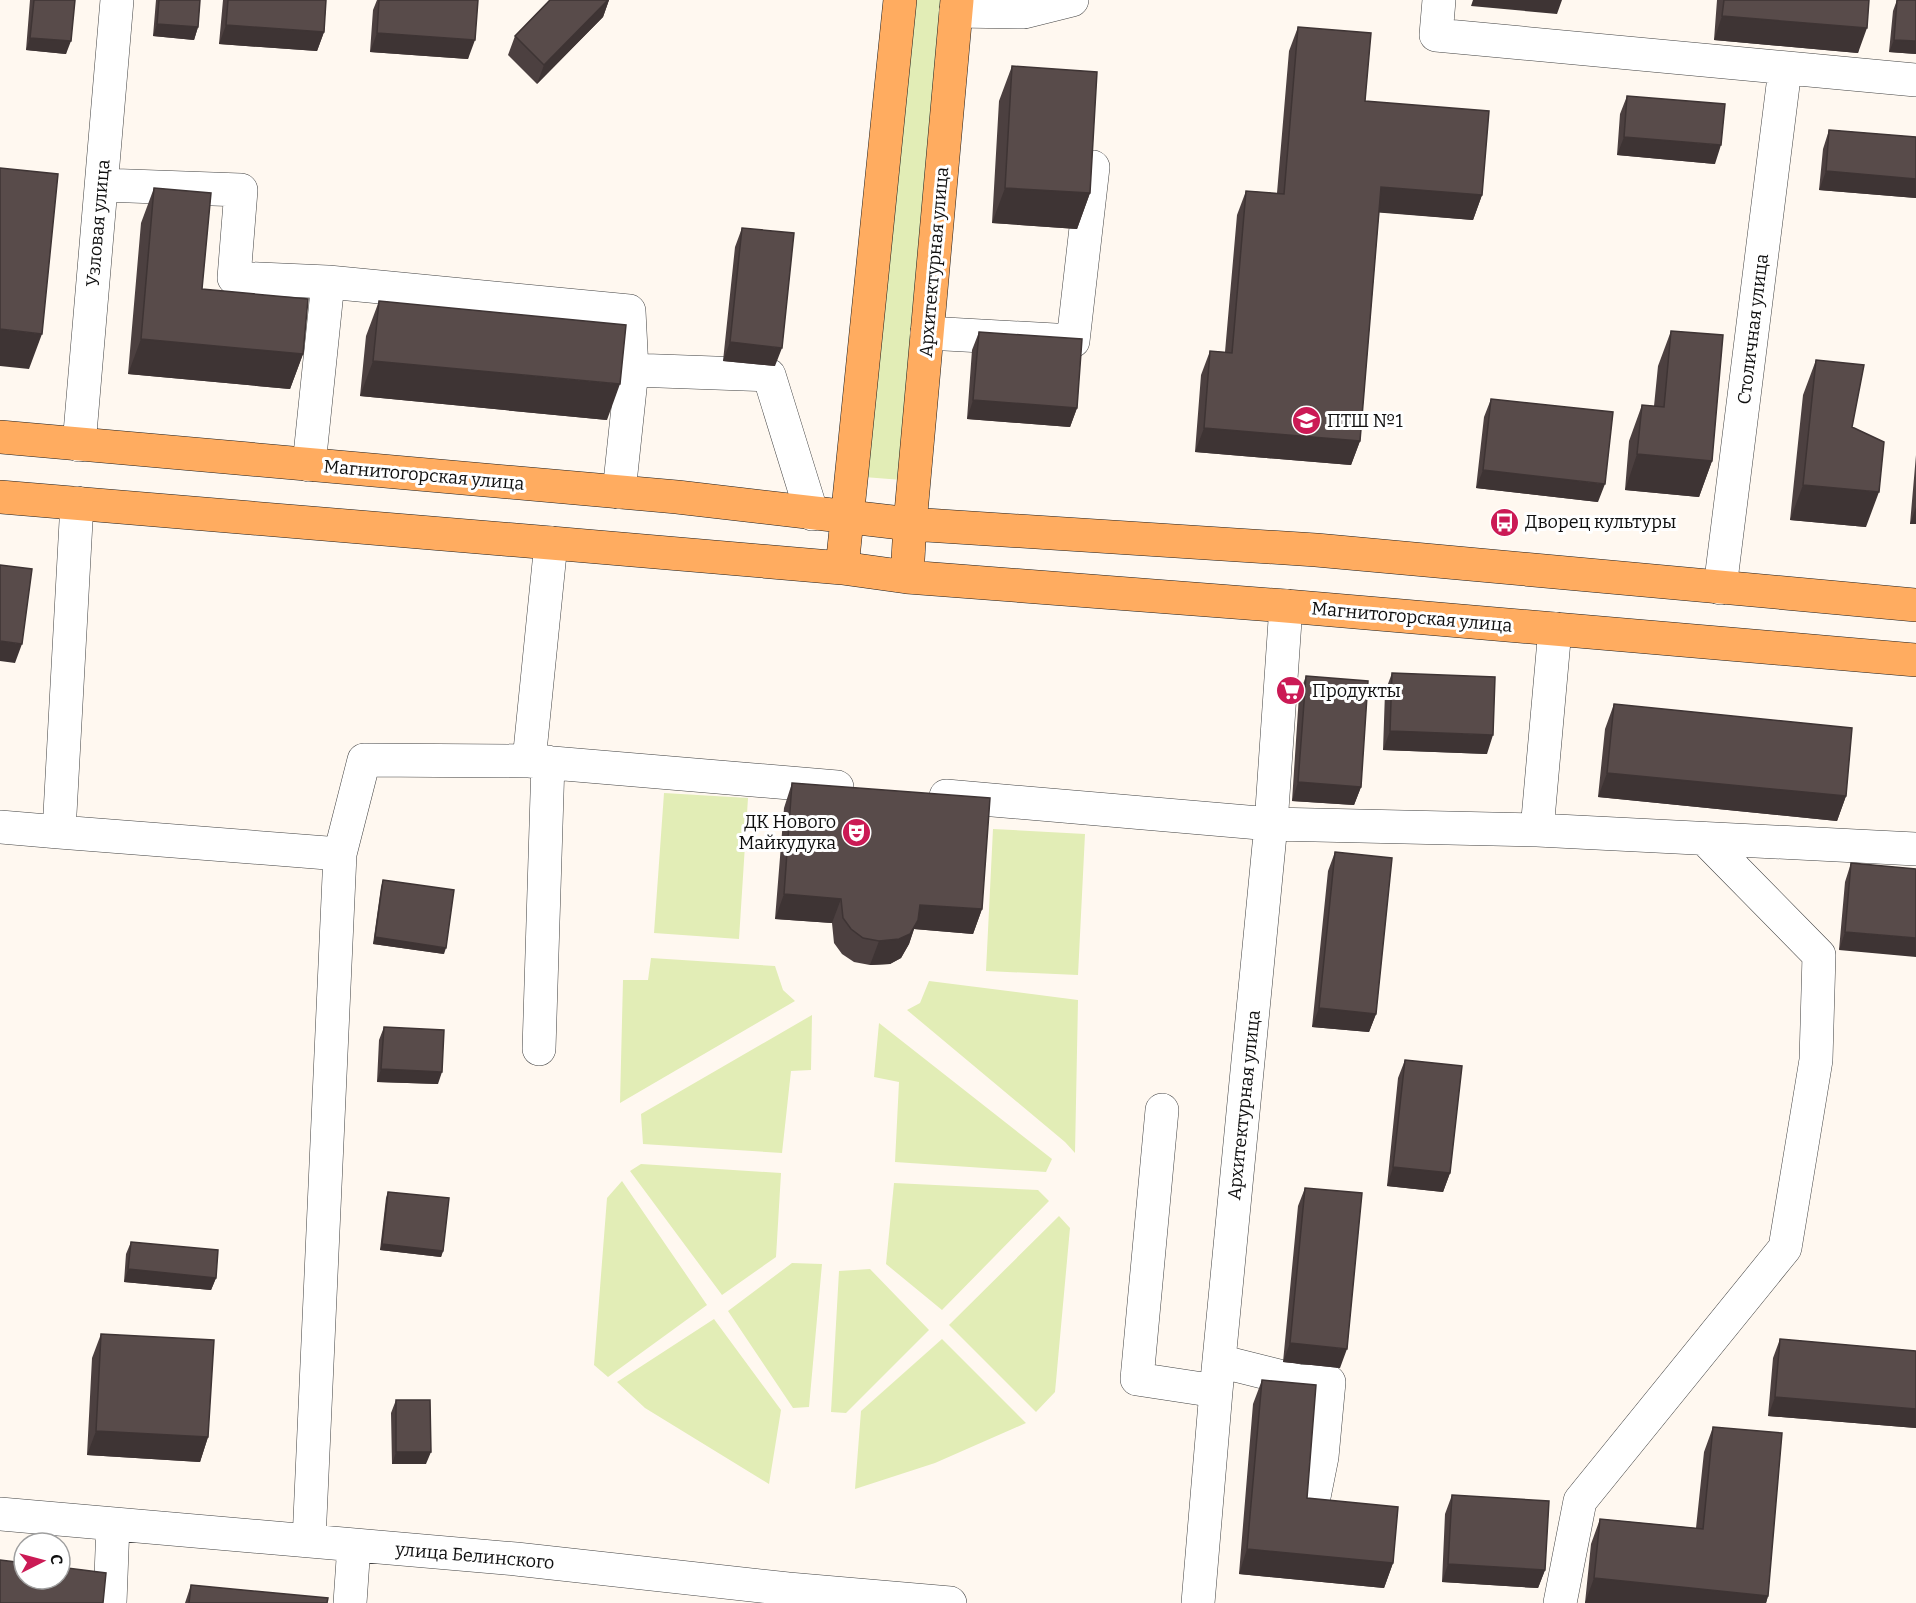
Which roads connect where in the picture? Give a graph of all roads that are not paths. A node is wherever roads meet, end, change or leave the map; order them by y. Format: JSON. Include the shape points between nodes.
{"nodes":[{"id":1,"x":117,"y":0,"type":"edge"},
{"id":2,"x":900,"y":0,"type":"edge"},
{"id":3,"x":1072,"y":0,"type":"edge"},
{"id":4,"x":1439,"y":0,"type":"edge"},
{"id":5,"x":957,"y":5,"type":"edge"},
{"id":6,"x":1785,"y":69,"type":"junction"},
{"id":7,"x":1916,"y":80,"type":"edge"},
{"id":8,"x":1092,"y":167,"type":"edge"},
{"id":9,"x":102,"y":185,"type":"junction"},
{"id":10,"x":328,"y":282,"type":"junction"},
{"id":11,"x":927,"y":333,"type":"junction"},
{"id":12,"x":632,"y":370,"type":"junction"},
{"id":13,"x":0,"y":437,"type":"edge"},
{"id":14,"x":79,"y":445,"type":"junction"},
{"id":15,"x":309,"y":465,"type":"junction"},
{"id":16,"x":619,"y":492,"type":"junction"},
{"id":17,"x":0,"y":496,"type":"edge"},
{"id":18,"x":77,"y":503,"type":"junction"},
{"id":19,"x":812,"y":514,"type":"junction"},
{"id":20,"x":848,"y":518,"type":"junction"},
{"id":21,"x":910,"y":524,"type":"junction"},
{"id":22,"x":551,"y":543,"type":"junction"},
{"id":23,"x":842,"y":568,"type":"junction"},
{"id":24,"x":907,"y":577,"type":"junction"},
{"id":25,"x":1720,"y":588,"type":"junction"},
{"id":26,"x":1916,"y":605,"type":"edge"},
{"id":27,"x":1286,"y":606,"type":"junction"},
{"id":28,"x":1556,"y":629,"type":"junction"},
{"id":29,"x":1916,"y":660,"type":"edge"},
{"id":30,"x":538,"y":762,"type":"junction"},
{"id":31,"x":871,"y":790,"type":"edge"},
{"id":32,"x":918,"y":794,"type":"edge"},
{"id":33,"x":1271,"y":824,"type":"junction"},
{"id":34,"x":0,"y":827,"type":"edge"},
{"id":35,"x":1537,"y":830,"type":"junction"},
{"id":36,"x":59,"y":832,"type":"junction"},
{"id":37,"x":1705,"y":839,"type":"junction"},
{"id":38,"x":1916,"y":849,"type":"edge"},
{"id":39,"x":340,"y":854,"type":"junction"},
{"id":40,"x":539,"y":1049,"type":"dead end"},
{"id":41,"x":1162,"y":1110,"type":"dead end"},
{"id":42,"x":1217,"y":1376,"type":"junction"},
{"id":43,"x":1314,"y":1497,"type":"edge"},
{"id":44,"x":0,"y":1514,"type":"edge"},
{"id":45,"x":113,"y":1524,"type":"junction"},
{"id":46,"x":309,"y":1541,"type":"junction"},
{"id":47,"x":354,"y":1545,"type":"junction"},
{"id":48,"x":788,"y":1596,"type":"edge"},
{"id":49,"x":110,"y":1603,"type":"edge"},
{"id":50,"x":350,"y":1603,"type":"edge"},
{"id":51,"x":950,"y":1603,"type":"edge"},
{"id":52,"x":1198,"y":1603,"type":"edge"},
{"id":53,"x":1560,"y":1603,"type":"edge"}],
"edges":[{"from":1,"to":9,"type":"street","name":"Узловая улица"},
{"from":2,"to":20,"type":"main road"},
{"from":3,"to":5,"type":"street","via":[[1024,12]]},
{"from":4,"to":6,"type":"street","via":[[1436,36]]},
{"from":5,"to":11,"type":"main road","name":"Архитектурная улица"},
{"from":6,"to":7,"type":"street"},
{"from":6,"to":25,"type":"street","name":"Столичная улица"},
{"from":8,"to":11,"type":"street","via":[[1073,341]]},
{"from":9,"to":10,"type":"street","via":[[241,190],[234,279]]},
{"from":9,"to":14,"type":"street","name":"Узловая улица"},
{"from":10,"to":12,"type":"street","via":[[629,311]]},
{"from":10,"to":15,"type":"street"},
{"from":11,"to":21,"type":"main road","name":"Архитектурная улица"},
{"from":12,"to":16,"type":"street"},
{"from":12,"to":19,"type":"street","via":[[769,375]]},
{"from":13,"to":14,"type":"main road","name":"Магнитогорская улица"},
{"from":14,"to":15,"type":"main road","name":"Магнитогорская улица"},
{"from":15,"to":16,"type":"main road","name":"Магнитогорская улица"},
{"from":16,"to":19,"type":"main road","name":"Магнитогорская улица"},
{"from":17,"to":18,"type":"main road","name":"Магнитогорская улица"},
{"from":18,"to":22,"type":"main road","name":"Магнитогорская улица"},
{"from":18,"to":36,"type":"street"},
{"from":19,"to":20,"type":"main road","name":"Магнитогорская улица"},
{"from":20,"to":21,"type":"main road","name":"Магнитогорская улица"},
{"from":20,"to":23,"type":"main road"},
{"from":21,"to":24,"type":"main road"},
{"from":21,"to":25,"type":"main road","name":"Магнитогорская улица","via":[[1316,550]]},
{"from":22,"to":23,"type":"main road","name":"Магнитогорская улица"},
{"from":22,"to":30,"type":"street"},
{"from":23,"to":24,"type":"main road","name":"Магнитогорская улица"},
{"from":24,"to":27,"type":"main road","name":"Магнитогорская улица"},
{"from":25,"to":26,"type":"main road","name":"Магнитогорская улица"},
{"from":27,"to":28,"type":"main road","name":"Магнитогорская улица"},
{"from":27,"to":33,"type":"street","name":"Архитектурная улица"},
{"from":28,"to":29,"type":"main road","name":"Магнитогорская улица"},
{"from":28,"to":35,"type":"street"},
{"from":30,"to":31,"type":"street"},
{"from":30,"to":39,"type":"street","via":[[364,760]]},
{"from":30,"to":40,"type":"street"},
{"from":32,"to":33,"type":"street"},
{"from":33,"to":35,"type":"street"},
{"from":33,"to":42,"type":"street","name":"Архитектурная улица"},
{"from":34,"to":36,"type":"street"},
{"from":35,"to":37,"type":"street"},
{"from":36,"to":39,"type":"street"},
{"from":37,"to":38,"type":"street"},
{"from":37,"to":53,"type":"street","via":[[1819,955],[1816,1060],[1785,1248],[1580,1501]]},
{"from":39,"to":46,"type":"street"},
{"from":41,"to":42,"type":"street","via":[[1137,1379]]},
{"from":42,"to":43,"type":"street","via":[[1329,1382]]},
{"from":42,"to":52,"type":"street","name":"Архитектурная улица"},
{"from":44,"to":45,"type":"street","name":"улица Белинского"},
{"from":45,"to":46,"type":"street","name":"улица Белинского"},
{"from":45,"to":49,"type":"street"},
{"from":46,"to":47,"type":"street","name":"улица Белинского"},
{"from":47,"to":48,"type":"street","name":"улица Белинского","via":[[516,1559]]},
{"from":47,"to":50,"type":"street"},
{"from":48,"to":51,"type":"street","name":"улица Белинского"}]}
